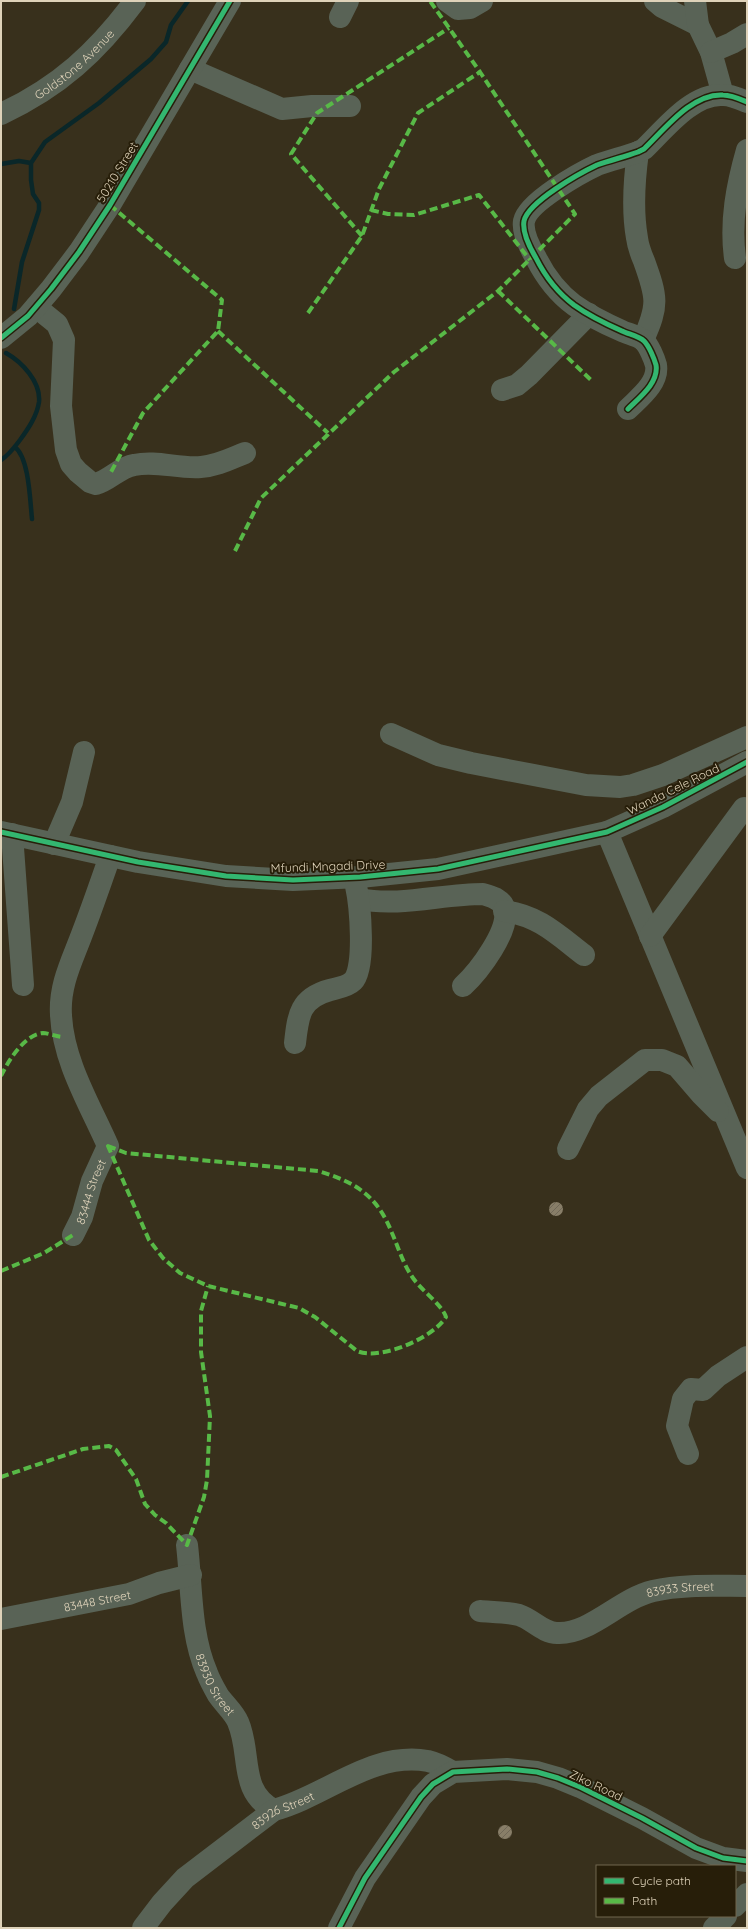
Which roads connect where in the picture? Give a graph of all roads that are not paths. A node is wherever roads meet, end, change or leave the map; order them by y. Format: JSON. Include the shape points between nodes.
{"nodes":[{"id":1,"x":135,"y":1,"type":"edge"},
{"id":2,"x":230,"y":1,"type":"edge"},
{"id":3,"x":655,"y":1,"type":"edge"},
{"id":4,"x":695,"y":1,"type":"edge"},
{"id":5,"x":698,"y":25,"type":"junction"},
{"id":6,"x":747,"y":34,"type":"edge"},
{"id":7,"x":711,"y":52,"type":"junction"},
{"id":8,"x":190,"y":69,"type":"junction"},
{"id":9,"x":723,"y":95,"type":"junction"},
{"id":10,"x":747,"y":102,"type":"edge"},
{"id":11,"x":350,"y":106,"type":"dead end"},
{"id":12,"x":1,"y":114,"type":"edge"},
{"id":13,"x":747,"y":150,"type":"edge"},
{"id":14,"x":638,"y":152,"type":"junction"},
{"id":15,"x":735,"y":258,"type":"dead end"},
{"id":16,"x":36,"y":307,"type":"junction"},
{"id":17,"x":589,"y":314,"type":"junction"},
{"id":18,"x":1,"y":338,"type":"edge"},
{"id":19,"x":643,"y":340,"type":"junction"},
{"id":20,"x":502,"y":390,"type":"dead end"},
{"id":21,"x":628,"y":409,"type":"dead end"},
{"id":22,"x":245,"y":453,"type":"dead end"},
{"id":23,"x":391,"y":734,"type":"dead end"},
{"id":24,"x":747,"y":737,"type":"edge"},
{"id":25,"x":84,"y":752,"type":"dead end"},
{"id":26,"x":747,"y":762,"type":"edge"},
{"id":27,"x":744,"y":808,"type":"dead end"},
{"id":28,"x":607,"y":832,"type":"junction"},
{"id":29,"x":7,"y":833,"type":"edge"},
{"id":30,"x":54,"y":844,"type":"junction"},
{"id":31,"x":110,"y":856,"type":"junction"},
{"id":32,"x":357,"y":888,"type":"junction"},
{"id":33,"x":504,"y":911,"type":"junction"},
{"id":34,"x":650,"y":936,"type":"junction"},
{"id":35,"x":584,"y":955,"type":"dead end"},
{"id":36,"x":24,"y":985,"type":"dead end"},
{"id":37,"x":463,"y":986,"type":"dead end"},
{"id":38,"x":295,"y":1043,"type":"dead end"},
{"id":39,"x":726,"y":1118,"type":"junction"},
{"id":40,"x":741,"y":1135,"type":"edge"},
{"id":41,"x":568,"y":1149,"type":"dead end"},
{"id":42,"x":747,"y":1168,"type":"edge"},
{"id":43,"x":72,"y":1235,"type":"dead end"},
{"id":44,"x":747,"y":1357,"type":"edge"},
{"id":45,"x":688,"y":1454,"type":"dead end"},
{"id":46,"x":187,"y":1545,"type":"dead end"},
{"id":47,"x":191,"y":1575,"type":"junction"},
{"id":48,"x":747,"y":1586,"type":"edge"},
{"id":49,"x":480,"y":1611,"type":"dead end"},
{"id":50,"x":1,"y":1619,"type":"edge"},
{"id":51,"x":453,"y":1772,"type":"junction"},
{"id":52,"x":274,"y":1810,"type":"junction"},
{"id":53,"x":747,"y":1861,"type":"edge"},
{"id":54,"x":747,"y":1894,"type":"edge"},
{"id":55,"x":736,"y":1905,"type":"edge"},
{"id":56,"x":725,"y":1917,"type":"edge"},
{"id":57,"x":143,"y":1928,"type":"edge"},
{"id":58,"x":340,"y":1928,"type":"edge"},
{"id":59,"x":714,"y":1928,"type":"edge"}],
"edges":[{"from":1,"to":12,"type":"street","name":"Goldstone Avenue","via":[[114,29],[58,82],[28,102]]},
{"from":2,"to":8,"type":"street","name":"50210 Street"},
{"from":3,"to":5,"type":"street"},
{"from":4,"to":5,"type":"street"},
{"from":5,"to":7,"type":"street"},
{"from":6,"to":7,"type":"street","via":[[732,44]]},
{"from":7,"to":9,"type":"street"},
{"from":8,"to":11,"type":"street","via":[[282,109]]},
{"from":8,"to":16,"type":"street","name":"50210 Street","via":[[110,205],[79,252]]},
{"from":9,"to":10,"type":"street"},
{"from":9,"to":14,"type":"street","via":[[700,101],[683,111]]},
{"from":13,"to":15,"type":"street","via":[[732,226]]},
{"from":14,"to":17,"type":"street","via":[[595,166],[557,188],[532,208],[525,219],[525,234],[547,276],[565,297]]},
{"from":14,"to":19,"type":"street","via":[[634,192],[635,227],[656,298],[651,323]]},
{"from":16,"to":18,"type":"street","name":"50210 Street"},
{"from":16,"to":22,"type":"street","via":[[57,324],[64,340],[61,406],[63,438],[71,464],[84,479],[96,484],[125,468],[141,464],[164,463],[190,467],[215,465]]},
{"from":17,"to":19,"type":"street"},
{"from":17,"to":20,"type":"street","via":[[529,375],[517,385]]},
{"from":19,"to":21,"type":"street","via":[[654,361],[656,375],[645,393]]},
{"from":23,"to":24,"type":"street","via":[[438,755],[470,764],[586,785],[620,787],[663,775]]},
{"from":25,"to":30,"type":"street","via":[[72,802]]},
{"from":26,"to":28,"type":"street","name":"Wanda Cele Road","via":[[663,808]]},
{"from":27,"to":34,"type":"street"},
{"from":28,"to":32,"type":"street","name":"Mfundi Mngadi Drive"},
{"from":28,"to":34,"type":"street"},
{"from":29,"to":30,"type":"street","name":"Mfundi Mngadi Drive"},
{"from":29,"to":36,"type":"street"},
{"from":30,"to":31,"type":"street","name":"Mfundi Mngadi Drive"},
{"from":31,"to":32,"type":"street","name":"Mfundi Mngadi Drive","via":[[226,876],[293,880]]},
{"from":31,"to":43,"type":"street","name":"83444 Street","via":[[67,969],[61,995],[61,1016],[70,1058],[108,1146],[92,1181],[82,1217]]},
{"from":32,"to":33,"type":"street","via":[[373,901],[406,901],[483,894],[501,902]]},
{"from":32,"to":38,"type":"street","via":[[361,920],[360,962],[356,977],[352,982],[323,992],[308,1001],[297,1020]]},
{"from":33,"to":35,"type":"street","via":[[520,913],[540,922]]},
{"from":33,"to":37,"type":"street","via":[[503,926],[496,944],[480,968]]},
{"from":34,"to":39,"type":"street"},
{"from":39,"to":40,"type":"street"},
{"from":39,"to":41,"type":"street","via":[[702,1095],[678,1066],[662,1060],[645,1060],[598,1096],[588,1109]]},
{"from":40,"to":42,"type":"street"},
{"from":44,"to":45,"type":"street","via":[[718,1376],[703,1390],[691,1389],[683,1399],[677,1426]]},
{"from":46,"to":47,"type":"street","name":"83930 Street"},
{"from":47,"to":50,"type":"street","name":"83448 Street","via":[[130,1594]]},
{"from":47,"to":52,"type":"street","name":"83930 Street","via":[[195,1635],[207,1673],[218,1694],[238,1721],[252,1788],[258,1799]]},
{"from":48,"to":49,"type":"street","name":"83933 Street","via":[[653,1591],[616,1607],[590,1625],[556,1634],[519,1615]]},
{"from":51,"to":52,"type":"street","name":"83926 Street","via":[[429,1761],[390,1761],[348,1777],[290,1806]]},
{"from":51,"to":53,"type":"street","name":"Ziko Road","via":[[507,1769],[537,1772],[558,1778],[601,1797],[696,1848],[723,1858]]},
{"from":51,"to":58,"type":"street","name":"Ziko Road","via":[[433,1784],[421,1797],[365,1878]]},
{"from":52,"to":57,"type":"street","name":"83926 Street","via":[[185,1878]]},
{"from":54,"to":55,"type":"street"},
{"from":56,"to":59,"type":"street"}]}
